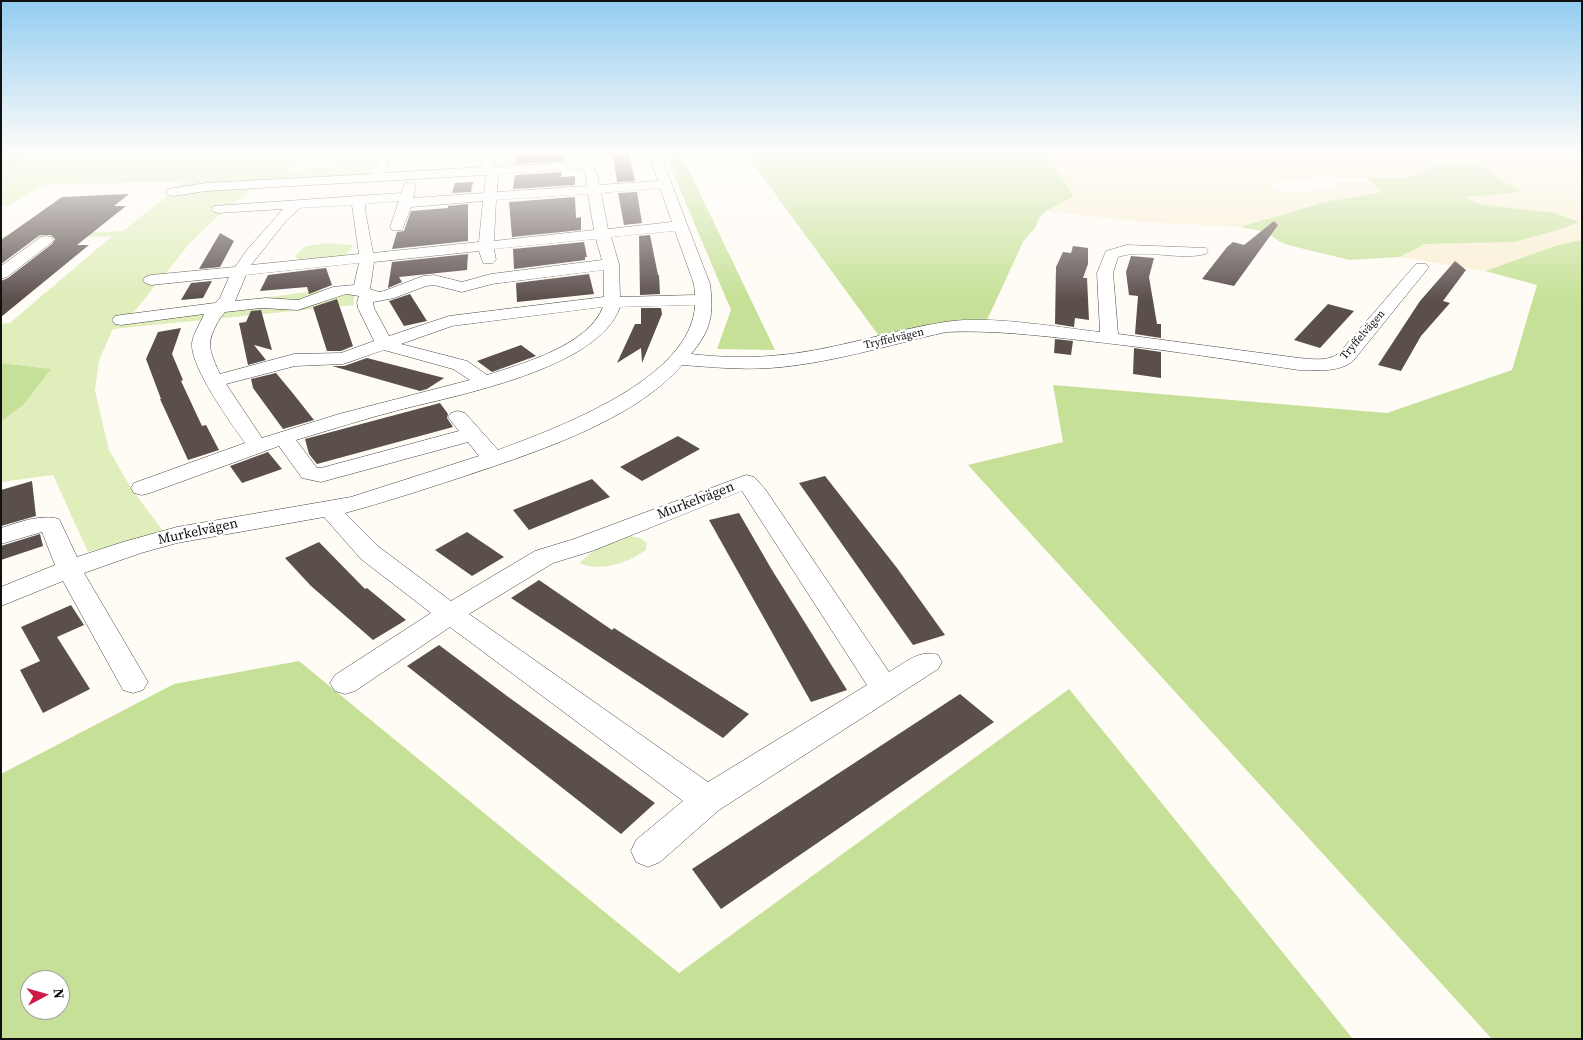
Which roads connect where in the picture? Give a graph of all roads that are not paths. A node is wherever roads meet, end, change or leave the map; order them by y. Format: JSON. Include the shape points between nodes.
{"nodes":[{"id":1,"x":312,"y":203,"type":"joint"},
{"id":2,"x":323,"y":203,"type":"edge"},
{"id":3,"x":359,"y":203,"type":"edge"},
{"id":4,"x":405,"y":203,"type":"edge"},
{"id":5,"x":490,"y":203,"type":"edge"},
{"id":6,"x":596,"y":203,"type":"edge"},
{"id":7,"x":671,"y":203,"type":"edge"},
{"id":8,"x":296,"y":204,"type":"junction"},
{"id":9,"x":219,"y":209,"type":"dead end"},
{"id":10,"x":679,"y":226,"type":"junction"},
{"id":11,"x":396,"y":227,"type":"dead end"},
{"id":12,"x":602,"y":234,"type":"junction"},
{"id":13,"x":46,"y":240,"type":"dead end"},
{"id":14,"x":486,"y":246,"type":"junction"},
{"id":15,"x":1201,"y":251,"type":"dead end"},
{"id":16,"x":367,"y":259,"type":"junction"},
{"id":17,"x":611,"y":264,"type":"junction"},
{"id":18,"x":1421,"y":267,"type":"dead end"},
{"id":19,"x":240,"y":272,"type":"junction"},
{"id":20,"x":1,"y":274,"type":"edge"},
{"id":21,"x":491,"y":279,"type":"junction"},
{"id":22,"x":151,"y":280,"type":"dead end"},
{"id":23,"x":364,"y":293,"type":"junction"},
{"id":24,"x":704,"y":300,"type":"junction"},
{"id":25,"x":613,"y":301,"type":"junction"},
{"id":26,"x":221,"y":308,"type":"junction"},
{"id":27,"x":121,"y":320,"type":"dead end"},
{"id":28,"x":1109,"y":338,"type":"junction"},
{"id":29,"x":384,"y":343,"type":"junction"},
{"id":30,"x":679,"y":359,"type":"junction"},
{"id":31,"x":216,"y":381,"type":"junction"},
{"id":32,"x":482,"y":382,"type":"junction"},
{"id":33,"x":458,"y":417,"type":"dead end"},
{"id":34,"x":473,"y":434,"type":"junction"},
{"id":35,"x":283,"y":437,"type":"junction"},
{"id":36,"x":256,"y":446,"type":"junction"},
{"id":37,"x":491,"y":460,"type":"junction"},
{"id":38,"x":142,"y":488,"type":"dead end"},
{"id":39,"x":330,"y":509,"type":"junction"},
{"id":40,"x":1,"y":536,"type":"edge"},
{"id":41,"x":70,"y":568,"type":"junction"},
{"id":42,"x":1,"y":597,"type":"edge"},
{"id":43,"x":450,"y":614,"type":"junction"},
{"id":44,"x":928,"y":662,"type":"dead end"},
{"id":45,"x":133,"y":682,"type":"dead end"},
{"id":46,"x":345,"y":683,"type":"dead end"},
{"id":47,"x":885,"y":689,"type":"junction"},
{"id":48,"x":708,"y":800,"type":"junction"},
{"id":49,"x":648,"y":851,"type":"dead end"}],
"edges":[{"from":1,"to":2,"type":"street"},
{"from":1,"to":8,"type":"street"},
{"from":3,"to":16,"type":"street"},
{"from":4,"to":11,"type":"street"},
{"from":5,"to":14,"type":"street"},
{"from":6,"to":12,"type":"street"},
{"from":7,"to":10,"type":"street","name":"Murkelvägen"},
{"from":8,"to":9,"type":"street"},
{"from":8,"to":19,"type":"street","via":[[265,237]]},
{"from":10,"to":12,"type":"street"},
{"from":10,"to":24,"type":"street","name":"Murkelvägen","via":[[702,284]]},
{"from":12,"to":14,"type":"street"},
{"from":12,"to":17,"type":"street"},
{"from":13,"to":20,"type":"street"},
{"from":14,"to":16,"type":"street"},
{"from":14,"to":21,"type":"street"},
{"from":15,"to":28,"type":"street","via":[[1127,249],[1111,254],[1105,273]]},
{"from":16,"to":19,"type":"street"},
{"from":16,"to":23,"type":"street"},
{"from":17,"to":21,"type":"street"},
{"from":17,"to":25,"type":"street"},
{"from":18,"to":28,"type":"street","name":"Tryffelvägen","via":[[1346,357],[1334,364],[1299,364]]},
{"from":19,"to":22,"type":"street"},
{"from":19,"to":26,"type":"street"},
{"from":21,"to":23,"type":"street","via":[[462,287],[434,280],[423,281],[378,297]]},
{"from":23,"to":26,"type":"street","via":[[357,290],[335,291],[293,306],[263,303]]},
{"from":23,"to":29,"type":"street","via":[[366,308]]},
{"from":24,"to":25,"type":"street"},
{"from":24,"to":30,"type":"street","name":"Murkelvägen","via":[[700,328]]},
{"from":25,"to":29,"type":"street","via":[[449,321]]},
{"from":25,"to":32,"type":"street","via":[[601,328],[590,337],[530,366]]},
{"from":26,"to":27,"type":"street"},
{"from":26,"to":31,"type":"street","via":[[214,314],[201,343],[207,367]]},
{"from":28,"to":30,"type":"street","name":"Tryffelvägen","via":[[1008,327],[946,327],[819,355],[771,362]]},
{"from":29,"to":31,"type":"street","via":[[343,358],[294,360]]},
{"from":29,"to":32,"type":"street","via":[[460,365]]},
{"from":30,"to":37,"type":"street","name":"Murkelvägen","via":[[647,386],[609,410],[556,436]]},
{"from":31,"to":36,"type":"street"},
{"from":32,"to":35,"type":"street"},
{"from":33,"to":34,"type":"street"},
{"from":34,"to":35,"type":"street","via":[[321,475],[310,473]]},
{"from":34,"to":37,"type":"street","via":[[489,452]]},
{"from":35,"to":36,"type":"street"},
{"from":36,"to":38,"type":"street"},
{"from":37,"to":39,"type":"street","name":"Murkelvägen"},
{"from":39,"to":41,"type":"street","name":"Murkelvägen","via":[[177,535],[122,549]]},
{"from":39,"to":43,"type":"street","via":[[344,530],[378,560]]},
{"from":40,"to":41,"type":"street","via":[[51,524]]},
{"from":41,"to":42,"type":"street","name":"Murkelvägen"},
{"from":41,"to":45,"type":"street"},
{"from":43,"to":46,"type":"street","name":"Murkelvägen"},
{"from":43,"to":47,"type":"street","name":"Murkelvägen","via":[[544,557],[746,482]]},
{"from":43,"to":48,"type":"street"},
{"from":44,"to":47,"type":"street"},
{"from":47,"to":48,"type":"street"},
{"from":48,"to":49,"type":"street"}]}
